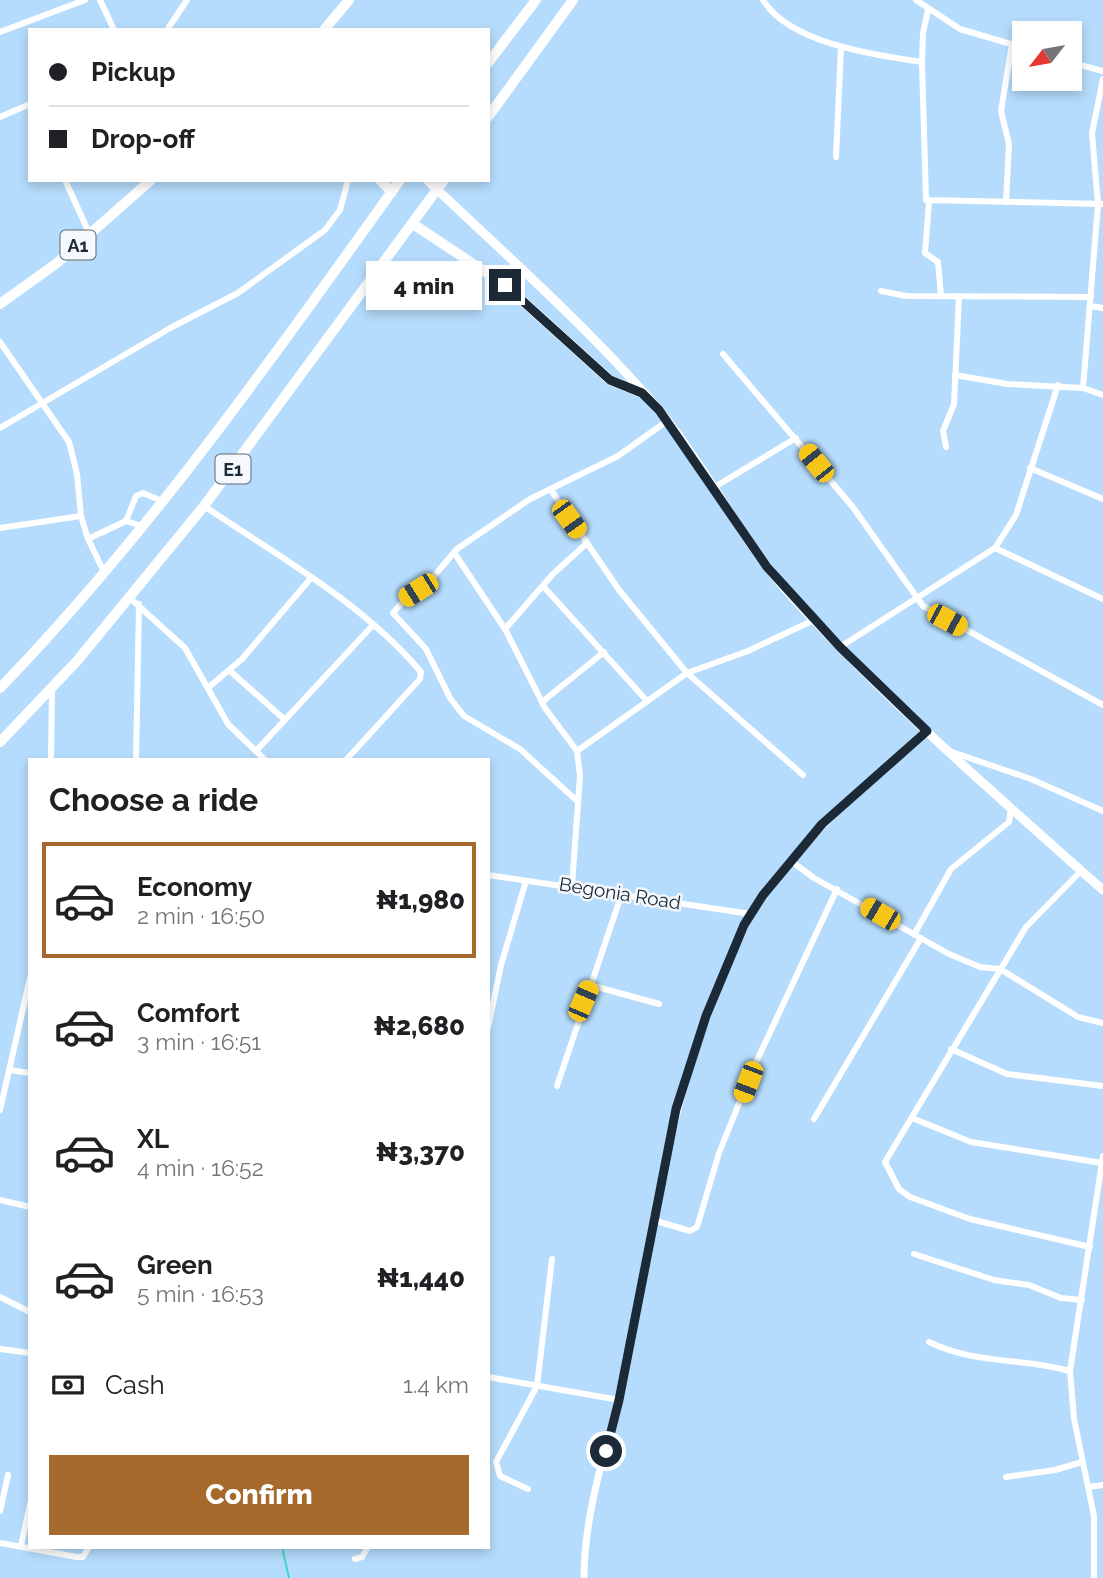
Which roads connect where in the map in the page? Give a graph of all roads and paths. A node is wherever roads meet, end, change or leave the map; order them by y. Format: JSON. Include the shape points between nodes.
{"nodes":[{"id":1,"x":85,"y":0,"type":"edge"},
{"id":2,"x":100,"y":0,"type":"edge"},
{"id":3,"x":187,"y":0,"type":"edge"},
{"id":4,"x":349,"y":0,"type":"edge"},
{"id":5,"x":536,"y":0,"type":"edge"},
{"id":6,"x":573,"y":0,"type":"edge"},
{"id":7,"x":763,"y":0,"type":"edge"},
{"id":8,"x":916,"y":0,"type":"edge"},
{"id":9,"x":339,"y":4,"type":"edge"},
{"id":10,"x":928,"y":10,"type":"junction"},
{"id":11,"x":112,"y":28,"type":"edge"},
{"id":12,"x":168,"y":28,"type":"edge"},
{"id":13,"x":325,"y":28,"type":"edge"},
{"id":14,"x":0,"y":32,"type":"edge"},
{"id":15,"x":1012,"y":44,"type":"joint"},
{"id":16,"x":841,"y":48,"type":"junction"},
{"id":17,"x":490,"y":60,"type":"edge"},
{"id":18,"x":922,"y":62,"type":"junction"},
{"id":19,"x":1082,"y":65,"type":"edge"},
{"id":20,"x":1103,"y":71,"type":"edge"},
{"id":21,"x":1103,"y":79,"type":"edge"},
{"id":22,"x":28,"y":105,"type":"edge"},
{"id":23,"x":490,"y":114,"type":"edge"},
{"id":24,"x":0,"y":117,"type":"edge"},
{"id":25,"x":836,"y":157,"type":"dead end"},
{"id":26,"x":66,"y":182,"type":"edge"},
{"id":27,"x":149,"y":182,"type":"edge"},
{"id":28,"x":347,"y":182,"type":"edge"},
{"id":29,"x":382,"y":182,"type":"edge"},
{"id":30,"x":399,"y":182,"type":"edge"},
{"id":31,"x":429,"y":182,"type":"edge"},
{"id":32,"x":443,"y":182,"type":"edge"},
{"id":33,"x":392,"y":192,"type":"junction"},
{"id":34,"x":1006,"y":201,"type":"junction"},
{"id":35,"x":929,"y":202,"type":"junction"},
{"id":36,"x":1101,"y":204,"type":"edge"},
{"id":37,"x":413,"y":225,"type":"junction"},
{"id":38,"x":90,"y":235,"type":"junction"},
{"id":39,"x":881,"y":291,"type":"dead end"},
{"id":40,"x":941,"y":296,"type":"junction"},
{"id":41,"x":959,"y":296,"type":"junction"},
{"id":42,"x":1091,"y":297,"type":"junction"},
{"id":43,"x":0,"y":304,"type":"edge"},
{"id":44,"x":1090,"y":306,"type":"junction"},
{"id":45,"x":1103,"y":308,"type":"edge"},
{"id":46,"x":0,"y":342,"type":"edge"},
{"id":47,"x":723,"y":354,"type":"dead end"},
{"id":48,"x":955,"y":375,"type":"junction"},
{"id":49,"x":1058,"y":385,"type":"junction"},
{"id":50,"x":1083,"y":388,"type":"junction"},
{"id":51,"x":642,"y":393,"type":"junction"},
{"id":52,"x":1103,"y":395,"type":"edge"},
{"id":53,"x":41,"y":403,"type":"junction"},
{"id":54,"x":667,"y":421,"type":"junction"},
{"id":55,"x":0,"y":428,"type":"edge"},
{"id":56,"x":796,"y":438,"type":"junction"},
{"id":57,"x":946,"y":447,"type":"dead end"},
{"id":58,"x":1030,"y":468,"type":"junction"},
{"id":59,"x":713,"y":488,"type":"junction"},
{"id":60,"x":551,"y":490,"type":"junction"},
{"id":61,"x":1103,"y":499,"type":"edge"},
{"id":62,"x":162,"y":501,"type":"junction"},
{"id":63,"x":204,"y":506,"type":"junction"},
{"id":64,"x":81,"y":516,"type":"junction"},
{"id":65,"x":126,"y":522,"type":"junction"},
{"id":66,"x":142,"y":526,"type":"junction"},
{"id":67,"x":0,"y":528,"type":"edge"},
{"id":68,"x":88,"y":539,"type":"junction"},
{"id":69,"x":587,"y":543,"type":"junction"},
{"id":70,"x":995,"y":548,"type":"junction"},
{"id":71,"x":455,"y":554,"type":"junction"},
{"id":72,"x":105,"y":574,"type":"junction"},
{"id":73,"x":311,"y":579,"type":"junction"},
{"id":74,"x":543,"y":586,"type":"junction"},
{"id":75,"x":915,"y":598,"type":"junction"},
{"id":76,"x":1103,"y":599,"type":"edge"},
{"id":77,"x":135,"y":601,"type":"junction"},
{"id":78,"x":814,"y":620,"type":"junction"},
{"id":79,"x":373,"y":625,"type":"junction"},
{"id":80,"x":505,"y":629,"type":"junction"},
{"id":81,"x":840,"y":647,"type":"junction"},
{"id":82,"x":604,"y":652,"type":"junction"},
{"id":83,"x":230,"y":671,"type":"junction"},
{"id":84,"x":687,"y":673,"type":"junction"},
{"id":85,"x":209,"y":687,"type":"junction"},
{"id":86,"x":0,"y":688,"type":"edge"},
{"id":87,"x":52,"y":688,"type":"junction"},
{"id":88,"x":647,"y":701,"type":"junction"},
{"id":89,"x":542,"y":702,"type":"junction"},
{"id":90,"x":1103,"y":705,"type":"edge"},
{"id":91,"x":284,"y":719,"type":"junction"},
{"id":92,"x":927,"y":731,"type":"junction"},
{"id":93,"x":0,"y":742,"type":"edge"},
{"id":94,"x":256,"y":751,"type":"junction"},
{"id":95,"x":577,"y":751,"type":"junction"},
{"id":96,"x":949,"y":751,"type":"junction"},
{"id":97,"x":51,"y":758,"type":"edge"},
{"id":98,"x":136,"y":758,"type":"edge"},
{"id":99,"x":263,"y":758,"type":"edge"},
{"id":100,"x":348,"y":758,"type":"edge"},
{"id":101,"x":803,"y":775,"type":"dead end"},
{"id":102,"x":576,"y":800,"type":"junction"},
{"id":103,"x":1011,"y":808,"type":"junction"},
{"id":104,"x":1103,"y":811,"type":"edge"},
{"id":105,"x":792,"y":861,"type":"junction"},
{"id":106,"x":1081,"y":871,"type":"junction"},
{"id":107,"x":490,"y":875,"type":"edge"},
{"id":108,"x":526,"y":881,"type":"junction"},
{"id":109,"x":572,"y":885,"type":"junction"},
{"id":110,"x":838,"y":889,"type":"junction"},
{"id":111,"x":1103,"y":890,"type":"edge"},
{"id":112,"x":622,"y":893,"type":"junction"},
{"id":113,"x":751,"y":914,"type":"junction"},
{"id":114,"x":918,"y":936,"type":"junction"},
{"id":115,"x":1000,"y":969,"type":"junction"},
{"id":116,"x":590,"y":985,"type":"junction"},
{"id":117,"x":28,"y":987,"type":"edge"},
{"id":118,"x":659,"y":1004,"type":"dead end"},
{"id":119,"x":490,"y":1018,"type":"edge"},
{"id":120,"x":1103,"y":1023,"type":"edge"},
{"id":121,"x":951,"y":1049,"type":"junction"},
{"id":122,"x":9,"y":1070,"type":"junction"},
{"id":123,"x":28,"y":1073,"type":"edge"},
{"id":124,"x":557,"y":1086,"type":"dead end"},
{"id":125,"x":1103,"y":1086,"type":"edge"},
{"id":126,"x":0,"y":1110,"type":"edge"},
{"id":127,"x":912,"y":1118,"type":"junction"},
{"id":128,"x":814,"y":1119,"type":"dead end"},
{"id":129,"x":1103,"y":1156,"type":"edge"},
{"id":130,"x":1102,"y":1163,"type":"edge"},
{"id":131,"x":0,"y":1200,"type":"edge"},
{"id":132,"x":28,"y":1207,"type":"edge"},
{"id":133,"x":653,"y":1220,"type":"junction"},
{"id":134,"x":1094,"y":1224,"type":"junction"},
{"id":135,"x":1103,"y":1224,"type":"edge"},
{"id":136,"x":1090,"y":1247,"type":"junction"},
{"id":137,"x":914,"y":1254,"type":"dead end"},
{"id":138,"x":552,"y":1259,"type":"dead end"},
{"id":139,"x":0,"y":1297,"type":"edge"},
{"id":140,"x":1082,"y":1300,"type":"junction"},
{"id":141,"x":28,"y":1311,"type":"edge"},
{"id":142,"x":929,"y":1342,"type":"dead end"},
{"id":143,"x":0,"y":1349,"type":"edge"},
{"id":144,"x":28,"y":1353,"type":"edge"},
{"id":145,"x":1070,"y":1371,"type":"junction"},
{"id":146,"x":490,"y":1377,"type":"edge"},
{"id":147,"x":537,"y":1386,"type":"junction"},
{"id":148,"x":619,"y":1400,"type":"junction"},
{"id":149,"x":1082,"y":1462,"type":"junction"},
{"id":150,"x":8,"y":1475,"type":"dead end"},
{"id":151,"x":1006,"y":1476,"type":"dead end"},
{"id":152,"x":1103,"y":1485,"type":"edge"},
{"id":153,"x":1089,"y":1487,"type":"junction"},
{"id":154,"x":528,"y":1489,"type":"dead end"},
{"id":155,"x":0,"y":1511,"type":"edge"},
{"id":156,"x":28,"y":1513,"type":"edge"},
{"id":157,"x":0,"y":1543,"type":"edge"},
{"id":158,"x":21,"y":1546,"type":"junction"},
{"id":159,"x":28,"y":1547,"type":"edge"},
{"id":160,"x":38,"y":1549,"type":"edge"},
{"id":161,"x":88,"y":1549,"type":"edge"},
{"id":162,"x":367,"y":1549,"type":"edge"},
{"id":163,"x":355,"y":1559,"type":"dead end"},
{"id":164,"x":584,"y":1578,"type":"edge"},
{"id":165,"x":1094,"y":1578,"type":"edge"}],
"edges":[{"from":1,"to":14,"type":"street"},
{"from":2,"to":11,"type":"street"},
{"from":3,"to":12,"type":"street"},
{"from":4,"to":9,"type":"highway"},
{"from":5,"to":17,"type":"highway"},
{"from":6,"to":23,"type":"highway"},
{"from":7,"to":16,"type":"street","via":[[793,26]]},
{"from":8,"to":10,"type":"street"},
{"from":9,"to":13,"type":"highway"},
{"from":10,"to":15,"type":"street","via":[[960,29]]},
{"from":10,"to":18,"type":"street"},
{"from":15,"to":34,"type":"street","via":[[1001,111],[1009,144]]},
{"from":16,"to":18,"type":"street"},
{"from":16,"to":25,"type":"street"},
{"from":18,"to":35,"type":"street","via":[[924,194]]},
{"from":19,"to":20,"type":"street"},
{"from":21,"to":36,"type":"street","via":[[1092,133]]},
{"from":22,"to":24,"type":"street"},
{"from":26,"to":38,"type":"street"},
{"from":27,"to":38,"type":"highway","number":"A1"},
{"from":28,"to":53,"type":"street","via":[[340,210],[325,230],[239,293]]},
{"from":29,"to":33,"type":"highway"},
{"from":30,"to":33,"type":"highway","number":"E1"},
{"from":31,"to":51,"type":"main road","via":[[570,316]]},
{"from":32,"to":37,"type":"highway","number":"E1"},
{"from":33,"to":62,"type":"highway","number":"E1"},
{"from":34,"to":35,"type":"street"},
{"from":34,"to":36,"type":"street"},
{"from":35,"to":40,"type":"street","via":[[925,253],[937,262]]},
{"from":36,"to":42,"type":"street"},
{"from":37,"to":51,"type":"highway","via":[[505,285],[610,380]]},
{"from":37,"to":63,"type":"highway","number":"E1"},
{"from":38,"to":43,"type":"highway","number":"A1"},
{"from":39,"to":40,"type":"street"},
{"from":40,"to":41,"type":"street"},
{"from":41,"to":42,"type":"street"},
{"from":41,"to":48,"type":"street"},
{"from":42,"to":44,"type":"street"},
{"from":44,"to":45,"type":"street"},
{"from":44,"to":50,"type":"street"},
{"from":46,"to":53,"type":"street"},
{"from":47,"to":56,"type":"street"},
{"from":48,"to":49,"type":"street","via":[[1007,384]]},
{"from":48,"to":57,"type":"street","via":[[954,404],[943,431]]},
{"from":49,"to":50,"type":"street"},
{"from":49,"to":58,"type":"street"},
{"from":50,"to":52,"type":"street"},
{"from":51,"to":54,"type":"main road"},
{"from":53,"to":55,"type":"street"},
{"from":53,"to":64,"type":"street","via":[[73,452]]},
{"from":54,"to":59,"type":"main road"},
{"from":54,"to":60,"type":"street","via":[[618,456]]},
{"from":56,"to":59,"type":"street"},
{"from":56,"to":75,"type":"street","via":[[860,517]]},
{"from":58,"to":61,"type":"street"},
{"from":58,"to":70,"type":"street","via":[[1016,515]]},
{"from":59,"to":78,"type":"main road","via":[[767,567]]},
{"from":60,"to":69,"type":"street"},
{"from":60,"to":71,"type":"street","via":[[530,499]]},
{"from":62,"to":65,"type":"street","via":[[139,494]]},
{"from":62,"to":66,"type":"highway","number":"E1"},
{"from":63,"to":73,"type":"street"},
{"from":63,"to":77,"type":"highway","number":"E1"},
{"from":64,"to":67,"type":"street"},
{"from":64,"to":68,"type":"street"},
{"from":65,"to":66,"type":"street"},
{"from":65,"to":68,"type":"street"},
{"from":66,"to":72,"type":"highway","number":"E1"},
{"from":68,"to":72,"type":"street"},
{"from":69,"to":74,"type":"street"},
{"from":69,"to":84,"type":"street","via":[[618,590]]},
{"from":70,"to":75,"type":"street"},
{"from":70,"to":76,"type":"street"},
{"from":71,"to":80,"type":"street"},
{"from":71,"to":102,"type":"street","via":[[395,608],[394,617],[426,649],[464,716],[520,749]]},
{"from":72,"to":86,"type":"highway","number":"E1"},
{"from":73,"to":79,"type":"street"},
{"from":73,"to":83,"type":"street"},
{"from":74,"to":80,"type":"street"},
{"from":74,"to":82,"type":"street"},
{"from":75,"to":81,"type":"street"},
{"from":75,"to":90,"type":"street","via":[[929,610]]},
{"from":77,"to":85,"type":"street","via":[[184,648]]},
{"from":77,"to":87,"type":"highway","number":"E1"},
{"from":77,"to":98,"type":"street"},
{"from":78,"to":81,"type":"main road"},
{"from":78,"to":84,"type":"street"},
{"from":79,"to":91,"type":"street"},
{"from":79,"to":100,"type":"street","via":[[421,674]]},
{"from":80,"to":89,"type":"street"},
{"from":81,"to":92,"type":"main road"},
{"from":82,"to":88,"type":"street"},
{"from":82,"to":89,"type":"street"},
{"from":83,"to":85,"type":"street"},
{"from":83,"to":91,"type":"street"},
{"from":84,"to":88,"type":"street"},
{"from":84,"to":101,"type":"street"},
{"from":85,"to":94,"type":"street","via":[[228,724]]},
{"from":87,"to":93,"type":"highway","number":"E1"},
{"from":87,"to":97,"type":"street"},
{"from":88,"to":95,"type":"street"},
{"from":89,"to":95,"type":"street"},
{"from":91,"to":94,"type":"street"},
{"from":92,"to":96,"type":"main road"},
{"from":92,"to":105,"type":"street","via":[[822,824]]},
{"from":94,"to":99,"type":"street"},
{"from":95,"to":102,"type":"street","via":[[580,776]]},
{"from":96,"to":103,"type":"main road"},
{"from":96,"to":104,"type":"street","via":[[1031,779]]},
{"from":102,"to":109,"type":"street"},
{"from":103,"to":106,"type":"main road"},
{"from":103,"to":114,"type":"street","via":[[1009,822],[944,877]]},
{"from":105,"to":110,"type":"street"},
{"from":105,"to":113,"type":"street"},
{"from":106,"to":111,"type":"main road"},
{"from":106,"to":115,"type":"street","via":[[1026,927]]},
{"from":107,"to":108,"type":"street","name":"Begonia Road"},
{"from":108,"to":109,"type":"street","name":"Begonia Road"},
{"from":108,"to":119,"type":"street"},
{"from":109,"to":112,"type":"street","name":"Begonia Road"},
{"from":110,"to":114,"type":"street"},
{"from":110,"to":133,"type":"street","via":[[752,1071],[719,1153],[697,1227],[690,1231]]},
{"from":112,"to":113,"type":"street","name":"Begonia Road"},
{"from":112,"to":116,"type":"street"},
{"from":113,"to":133,"type":"street","via":[[706,1016],[676,1109]]},
{"from":114,"to":115,"type":"street","via":[[970,963]]},
{"from":114,"to":128,"type":"street"},
{"from":115,"to":120,"type":"street","via":[[1078,1017]]},
{"from":115,"to":121,"type":"street"},
{"from":116,"to":118,"type":"street"},
{"from":116,"to":124,"type":"street"},
{"from":117,"to":122,"type":"street"},
{"from":121,"to":125,"type":"street","via":[[1007,1074]]},
{"from":121,"to":127,"type":"street"},
{"from":122,"to":123,"type":"street"},
{"from":122,"to":126,"type":"street"},
{"from":127,"to":130,"type":"street","via":[[971,1142]]},
{"from":127,"to":136,"type":"street","via":[[886,1162],[904,1194],[970,1219]]},
{"from":129,"to":130,"type":"street"},
{"from":130,"to":134,"type":"street"},
{"from":131,"to":132,"type":"street"},
{"from":133,"to":148,"type":"street"},
{"from":134,"to":135,"type":"street"},
{"from":134,"to":136,"type":"street"},
{"from":136,"to":140,"type":"street"},
{"from":137,"to":140,"type":"street","via":[[994,1280]]},
{"from":138,"to":147,"type":"street"},
{"from":139,"to":141,"type":"street"},
{"from":140,"to":145,"type":"street"},
{"from":142,"to":145,"type":"street","via":[[976,1359]]},
{"from":143,"to":144,"type":"street"},
{"from":145,"to":149,"type":"street"},
{"from":146,"to":147,"type":"street"},
{"from":147,"to":148,"type":"street"},
{"from":147,"to":154,"type":"street","via":[[496,1462],[500,1476]]},
{"from":148,"to":164,"type":"street","via":[[593,1502]]},
{"from":149,"to":151,"type":"street"},
{"from":149,"to":153,"type":"street"},
{"from":150,"to":155,"type":"street"},
{"from":152,"to":153,"type":"street"},
{"from":153,"to":165,"type":"street"},
{"from":156,"to":158,"type":"street"},
{"from":157,"to":158,"type":"street"},
{"from":158,"to":159,"type":"street"},
{"from":160,"to":161,"type":"street","via":[[83,1557]]},
{"from":162,"to":163,"type":"street"}]}
